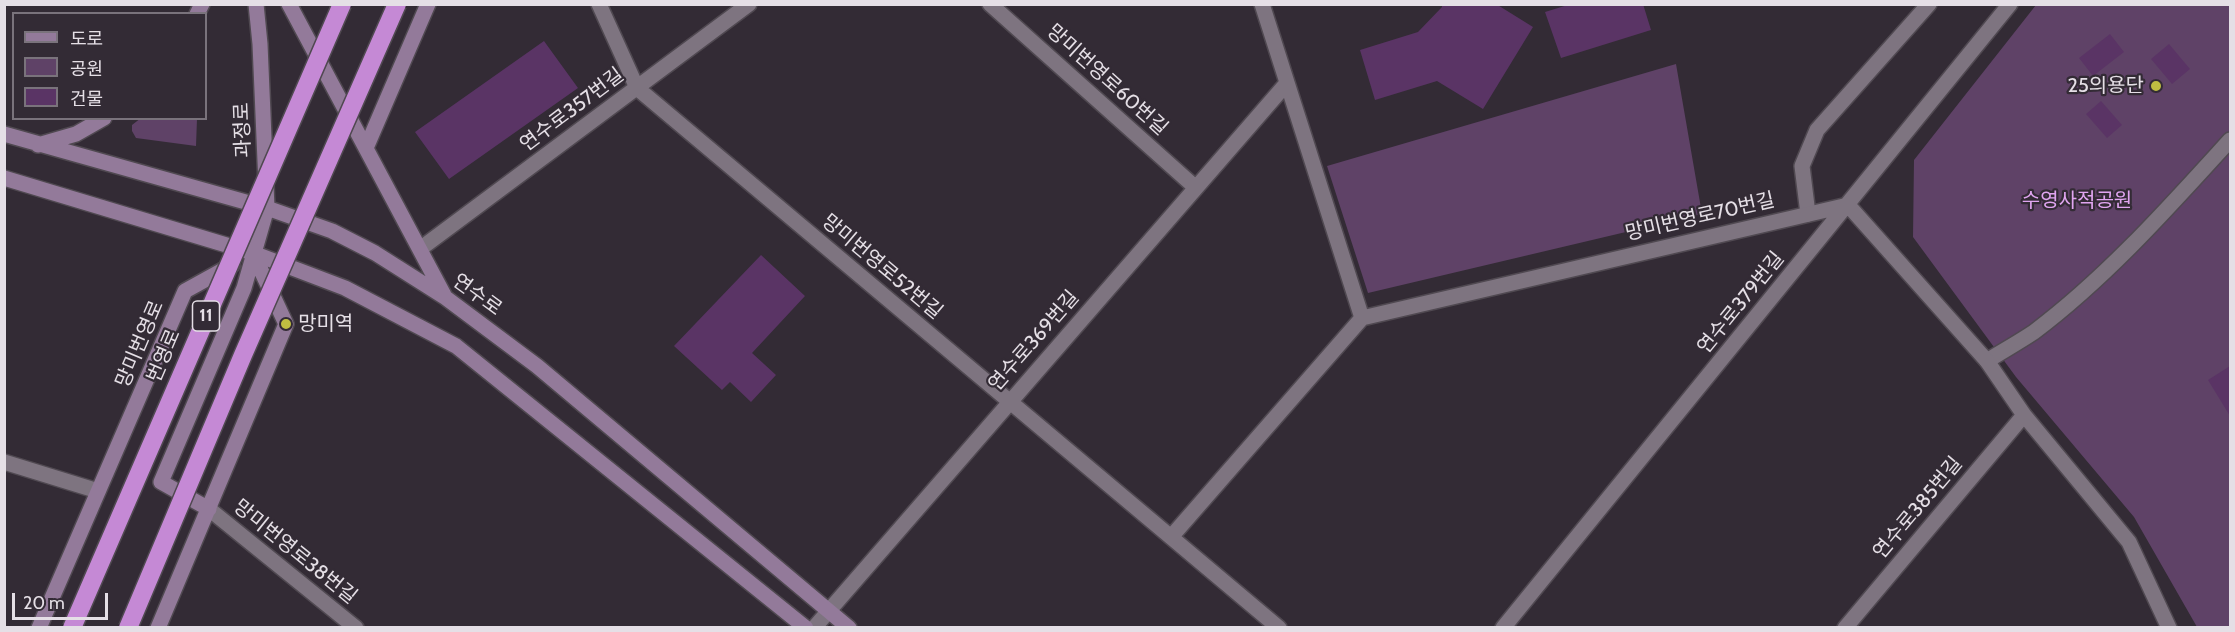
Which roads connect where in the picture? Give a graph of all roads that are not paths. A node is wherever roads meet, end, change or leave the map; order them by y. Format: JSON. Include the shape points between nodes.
{"nodes":[{"id":1,"x":256,"y":4,"type":"edge"},
{"id":2,"x":289,"y":4,"type":"edge"},
{"id":3,"x":342,"y":4,"type":"edge"},
{"id":4,"x":397,"y":4,"type":"edge"},
{"id":5,"x":428,"y":4,"type":"edge"},
{"id":6,"x":599,"y":4,"type":"edge"},
{"id":7,"x":749,"y":4,"type":"edge"},
{"id":8,"x":990,"y":4,"type":"edge"},
{"id":9,"x":1262,"y":4,"type":"edge"},
{"id":10,"x":1929,"y":4,"type":"edge"},
{"id":11,"x":2010,"y":4,"type":"edge"},
{"id":12,"x":1287,"y":83,"type":"junction"},
{"id":13,"x":637,"y":88,"type":"junction"},
{"id":14,"x":100,"y":120,"type":"edge"},
{"id":15,"x":4,"y":134,"type":"edge"},
{"id":16,"x":2230,"y":140,"type":"edge"},
{"id":17,"x":38,"y":145,"type":"junction"},
{"id":18,"x":366,"y":148,"type":"junction"},
{"id":19,"x":4,"y":178,"type":"edge"},
{"id":20,"x":1196,"y":188,"type":"junction"},
{"id":21,"x":1848,"y":205,"type":"junction"},
{"id":22,"x":267,"y":208,"type":"junction"},
{"id":23,"x":1808,"y":214,"type":"junction"},
{"id":24,"x":420,"y":249,"type":"junction"},
{"id":25,"x":253,"y":253,"type":"junction"},
{"id":26,"x":446,"y":298,"type":"junction"},
{"id":27,"x":1362,"y":318,"type":"junction"},
{"id":28,"x":1987,"y":361,"type":"junction"},
{"id":29,"x":1010,"y":401,"type":"junction"},
{"id":30,"x":2024,"y":415,"type":"junction"},
{"id":31,"x":4,"y":462,"type":"edge"},
{"id":32,"x":99,"y":492,"type":"junction"},
{"id":33,"x":208,"y":509,"type":"junction"},
{"id":34,"x":1171,"y":537,"type":"junction"},
{"id":35,"x":828,"y":610,"type":"junction"},
{"id":36,"x":39,"y":627,"type":"edge"},
{"id":37,"x":72,"y":627,"type":"edge"},
{"id":38,"x":128,"y":627,"type":"edge"},
{"id":39,"x":158,"y":627,"type":"edge"},
{"id":40,"x":356,"y":627,"type":"edge"},
{"id":41,"x":806,"y":627,"type":"edge"},
{"id":42,"x":814,"y":627,"type":"edge"},
{"id":43,"x":849,"y":627,"type":"edge"},
{"id":44,"x":1279,"y":627,"type":"edge"},
{"id":45,"x":1503,"y":627,"type":"edge"},
{"id":46,"x":1845,"y":627,"type":"edge"},
{"id":47,"x":2169,"y":627,"type":"edge"}],
"edges":[{"from":1,"to":22,"type":"main road","name":"과정로"},
{"from":2,"to":18,"type":"main road"},
{"from":3,"to":37,"type":"highway","name":"번영로","number":"11","bridge":true},
{"from":4,"to":38,"type":"highway","bridge":true},
{"from":5,"to":18,"type":"main road"},
{"from":6,"to":13,"type":"street","name":"망미번영로52번길"},
{"from":7,"to":13,"type":"street","name":"연수로357번길"},
{"from":8,"to":20,"type":"street","name":"망미번영로60번길"},
{"from":9,"to":12,"type":"street"},
{"from":10,"to":23,"type":"street","via":[[1817,130],[1802,166]]},
{"from":11,"to":21,"type":"street","name":"연수로379번길"},
{"from":12,"to":20,"type":"street","name":"연수로369번길"},
{"from":12,"to":27,"type":"street"},
{"from":13,"to":24,"type":"street","name":"연수로357번길"},
{"from":13,"to":29,"type":"street","name":"망미번영로52번길"},
{"from":14,"to":17,"type":"main road","via":[[76,134]]},
{"from":15,"to":17,"type":"main road","name":"연수로"},
{"from":16,"to":28,"type":"street","via":[[2163,214],[2076,297],[2033,332]]},
{"from":17,"to":22,"type":"main road","name":"연수로"},
{"from":18,"to":24,"type":"main road"},
{"from":19,"to":25,"type":"main road"},
{"from":20,"to":29,"type":"street","name":"연수로369번길"},
{"from":21,"to":23,"type":"street","name":"망미번영로70번길"},
{"from":21,"to":28,"type":"street"},
{"from":21,"to":45,"type":"street","name":"연수로379번길"},
{"from":22,"to":25,"type":"main road","name":"과정로"},
{"from":22,"to":26,"type":"main road","name":"연수로","via":[[332,231]]},
{"from":23,"to":27,"type":"street","name":"망미번영로70번길"},
{"from":24,"to":26,"type":"main road"},
{"from":25,"to":32,"type":"main road","name":"망미번영로","via":[[185,291]]},
{"from":25,"to":33,"type":"main road","via":[[286,324]]},
{"from":25,"to":33,"type":"main road","name":"과정로","via":[[244,288],[160,482]]},
{"from":25,"to":41,"type":"main road","via":[[345,288],[456,346]]},
{"from":26,"to":35,"type":"main road","name":"연수로","via":[[537,366]]},
{"from":27,"to":34,"type":"street"},
{"from":28,"to":30,"type":"street"},
{"from":29,"to":34,"type":"street","name":"망미번영로52번길"},
{"from":29,"to":35,"type":"street","name":"연수로369번길"},
{"from":30,"to":46,"type":"street","name":"연수로385번길"},
{"from":30,"to":47,"type":"street","via":[[2129,542]]},
{"from":31,"to":32,"type":"street"},
{"from":32,"to":36,"type":"main road","name":"망미번영로"},
{"from":33,"to":39,"type":"main road"},
{"from":33,"to":40,"type":"street","name":"망미번영로38번길"},
{"from":34,"to":44,"type":"street","name":"망미번영로52번길"},
{"from":35,"to":42,"type":"street","name":"연수로369번길"},
{"from":35,"to":43,"type":"main road","name":"연수로"}]}
